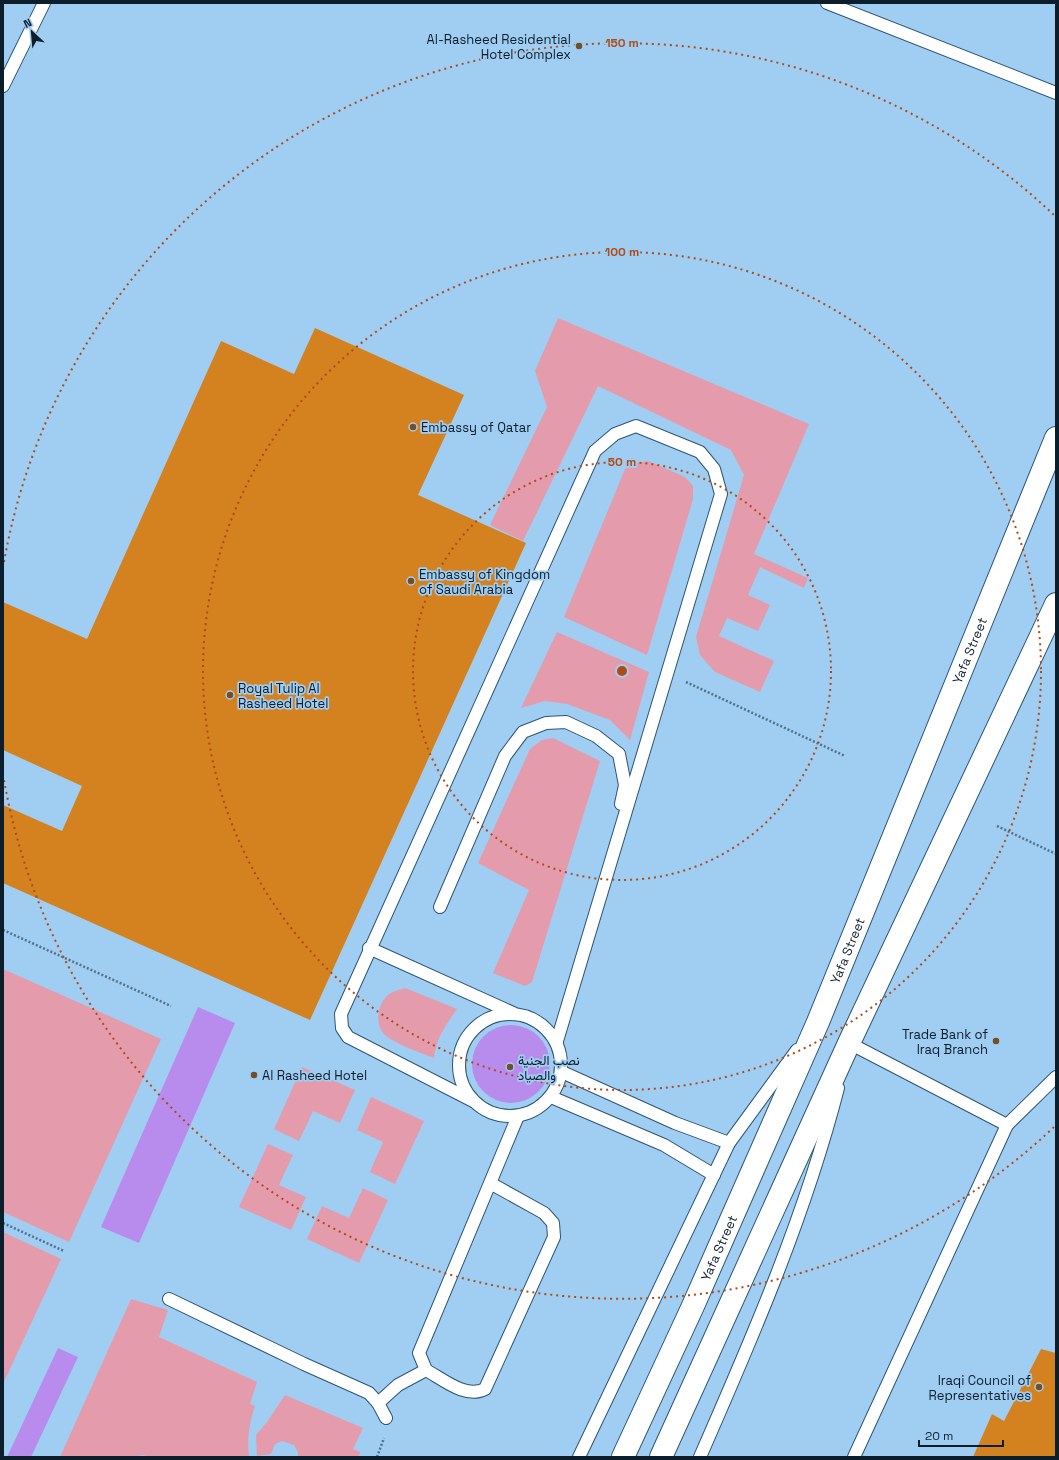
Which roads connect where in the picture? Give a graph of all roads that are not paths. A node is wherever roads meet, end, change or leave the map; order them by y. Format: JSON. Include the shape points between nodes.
{"nodes":[{"id":1,"x":44,"y":3,"type":"edge"},
{"id":2,"x":827,"y":3,"type":"edge"},
{"id":3,"x":3,"y":86,"type":"edge"},
{"id":4,"x":1056,"y":93,"type":"edge"},
{"id":5,"x":1056,"y":438,"type":"edge"},
{"id":6,"x":1056,"y":604,"type":"edge"},
{"id":7,"x":613,"y":853,"type":"junction"},
{"id":8,"x":440,"y":907,"type":"dead end"},
{"id":9,"x":369,"y":948,"type":"junction"},
{"id":10,"x":514,"y":1014,"type":"junction"},
{"id":11,"x":818,"y":1022,"type":"junction"},
{"id":12,"x":556,"y":1041,"type":"junction"},
{"id":13,"x":849,"y":1043,"type":"junction"},
{"id":14,"x":562,"y":1072,"type":"junction"},
{"id":15,"x":1056,"y":1077,"type":"edge"},
{"id":16,"x":551,"y":1097,"type":"junction"},
{"id":17,"x":473,"y":1101,"type":"junction"},
{"id":18,"x":518,"y":1116,"type":"junction"},
{"id":19,"x":1007,"y":1125,"type":"junction"},
{"id":20,"x":729,"y":1143,"type":"junction"},
{"id":21,"x":714,"y":1175,"type":"junction"},
{"id":22,"x":490,"y":1183,"type":"junction"},
{"id":23,"x":169,"y":1299,"type":"dead end"},
{"id":24,"x":426,"y":1370,"type":"junction"},
{"id":25,"x":378,"y":1403,"type":"junction"},
{"id":26,"x":386,"y":1418,"type":"dead end"},
{"id":27,"x":580,"y":1457,"type":"edge"},
{"id":28,"x":623,"y":1457,"type":"edge"},
{"id":29,"x":661,"y":1457,"type":"edge"},
{"id":30,"x":700,"y":1457,"type":"edge"},
{"id":31,"x":854,"y":1457,"type":"edge"}],
"edges":[{"from":1,"to":3,"type":"lane"},
{"from":2,"to":4,"type":"lane"},
{"from":5,"to":11,"type":"highway","name":"Yafa Street"},
{"from":6,"to":13,"type":"highway"},
{"from":7,"to":8,"type":"lane","via":[[624,785],[619,754],[596,736],[566,722],[546,723],[523,732],[505,756]]},
{"from":7,"to":9,"type":"lane","via":[[721,494],[714,469],[700,452],[636,426],[615,434],[595,451]]},
{"from":7,"to":12,"type":"lane"},
{"from":9,"to":10,"type":"lane"},
{"from":9,"to":17,"type":"lane","via":[[340,1014],[342,1028],[348,1037]]},
{"from":10,"to":12,"type":"lane","via":[[531,1018],[546,1028]]},
{"from":10,"to":17,"type":"lane","via":[[496,1016],[480,1023],[468,1036],[460,1052],[458,1069],[463,1087]]},
{"from":11,"to":20,"type":"lane"},
{"from":11,"to":28,"type":"highway","name":"Yafa Street","via":[[693,1306]]},
{"from":12,"to":14,"type":"lane"},
{"from":13,"to":19,"type":"lane"},
{"from":13,"to":29,"type":"highway"},
{"from":13,"to":30,"type":"lane","via":[[822,1146],[785,1254]]},
{"from":14,"to":16,"type":"lane"},
{"from":14,"to":20,"type":"lane","via":[[675,1123]]},
{"from":15,"to":19,"type":"lane"},
{"from":16,"to":18,"type":"lane","via":[[542,1106]]},
{"from":16,"to":21,"type":"lane","via":[[664,1145]]},
{"from":17,"to":18,"type":"lane","via":[[486,1111],[502,1116]]},
{"from":18,"to":22,"type":"lane"},
{"from":19,"to":31,"type":"lane"},
{"from":20,"to":21,"type":"lane"},
{"from":21,"to":27,"type":"lane"},
{"from":22,"to":24,"type":"lane","via":[[419,1353]]},
{"from":22,"to":24,"type":"lane","via":[[544,1213],[553,1223],[554,1237],[485,1389],[478,1393],[465,1391]]},
{"from":23,"to":25,"type":"lane","via":[[369,1393]]},
{"from":24,"to":25,"type":"lane","via":[[398,1384]]},
{"from":25,"to":26,"type":"lane"}]}
